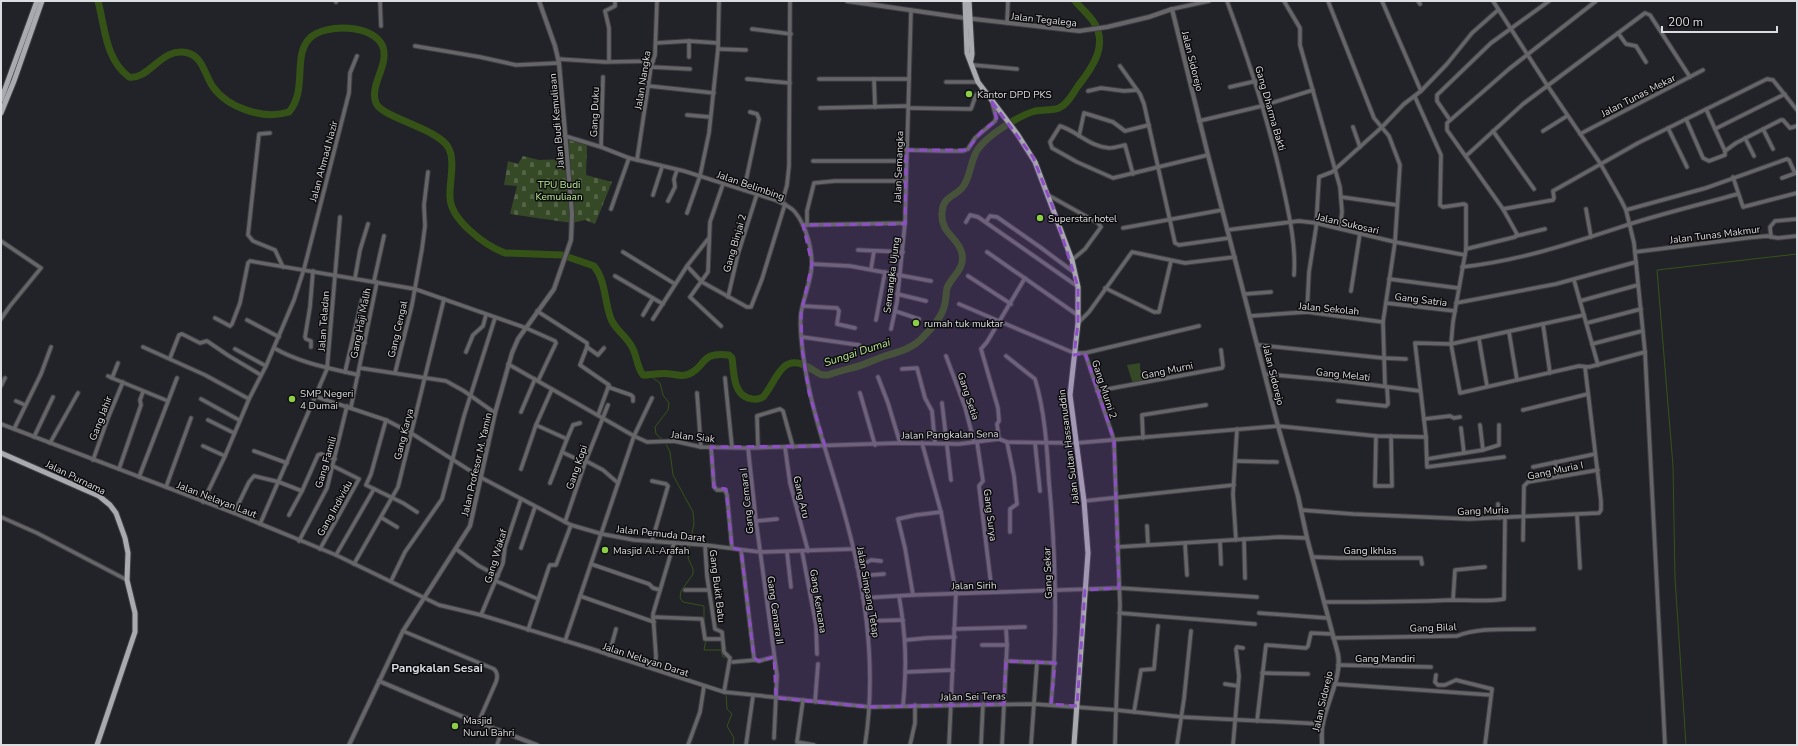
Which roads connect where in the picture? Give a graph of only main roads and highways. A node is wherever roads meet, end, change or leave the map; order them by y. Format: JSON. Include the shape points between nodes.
{"nodes":[{"id":1,"x":37,"y":1,"type":"edge"},
{"id":2,"x":42,"y":1,"type":"edge"},
{"id":3,"x":965,"y":1,"type":"edge"},
{"id":4,"x":969,"y":1,"type":"edge"},
{"id":5,"x":967,"y":18,"type":"junction"},
{"id":6,"x":32,"y":22,"type":"junction"},
{"id":7,"x":1,"y":100,"type":"edge"},
{"id":8,"x":1,"y":113,"type":"edge"},
{"id":9,"x":1,"y":453,"type":"edge"},
{"id":10,"x":97,"y":745,"type":"edge"},
{"id":11,"x":1074,"y":745,"type":"edge"}],
"edges":[{"from":1,"to":6,"type":"main road"},
{"from":2,"to":6,"type":"main road"},
{"from":3,"to":5,"type":"main road"},
{"from":4,"to":5,"type":"main road"},
{"from":5,"to":11,"type":"main road","name":"Jalan Sultan Hassanuddin","via":[[972,63],[978,82],[1033,157],[1072,260],[1078,287],[1079,316],[1070,395],[1088,546]]},
{"from":6,"to":7,"type":"main road"},
{"from":6,"to":8,"type":"main road","via":[[17,74]]},
{"from":9,"to":10,"type":"main road","name":"Jalan Purnama","via":[[99,496],[110,505],[118,518],[127,547],[127,580],[135,613],[134,638]]}]}
